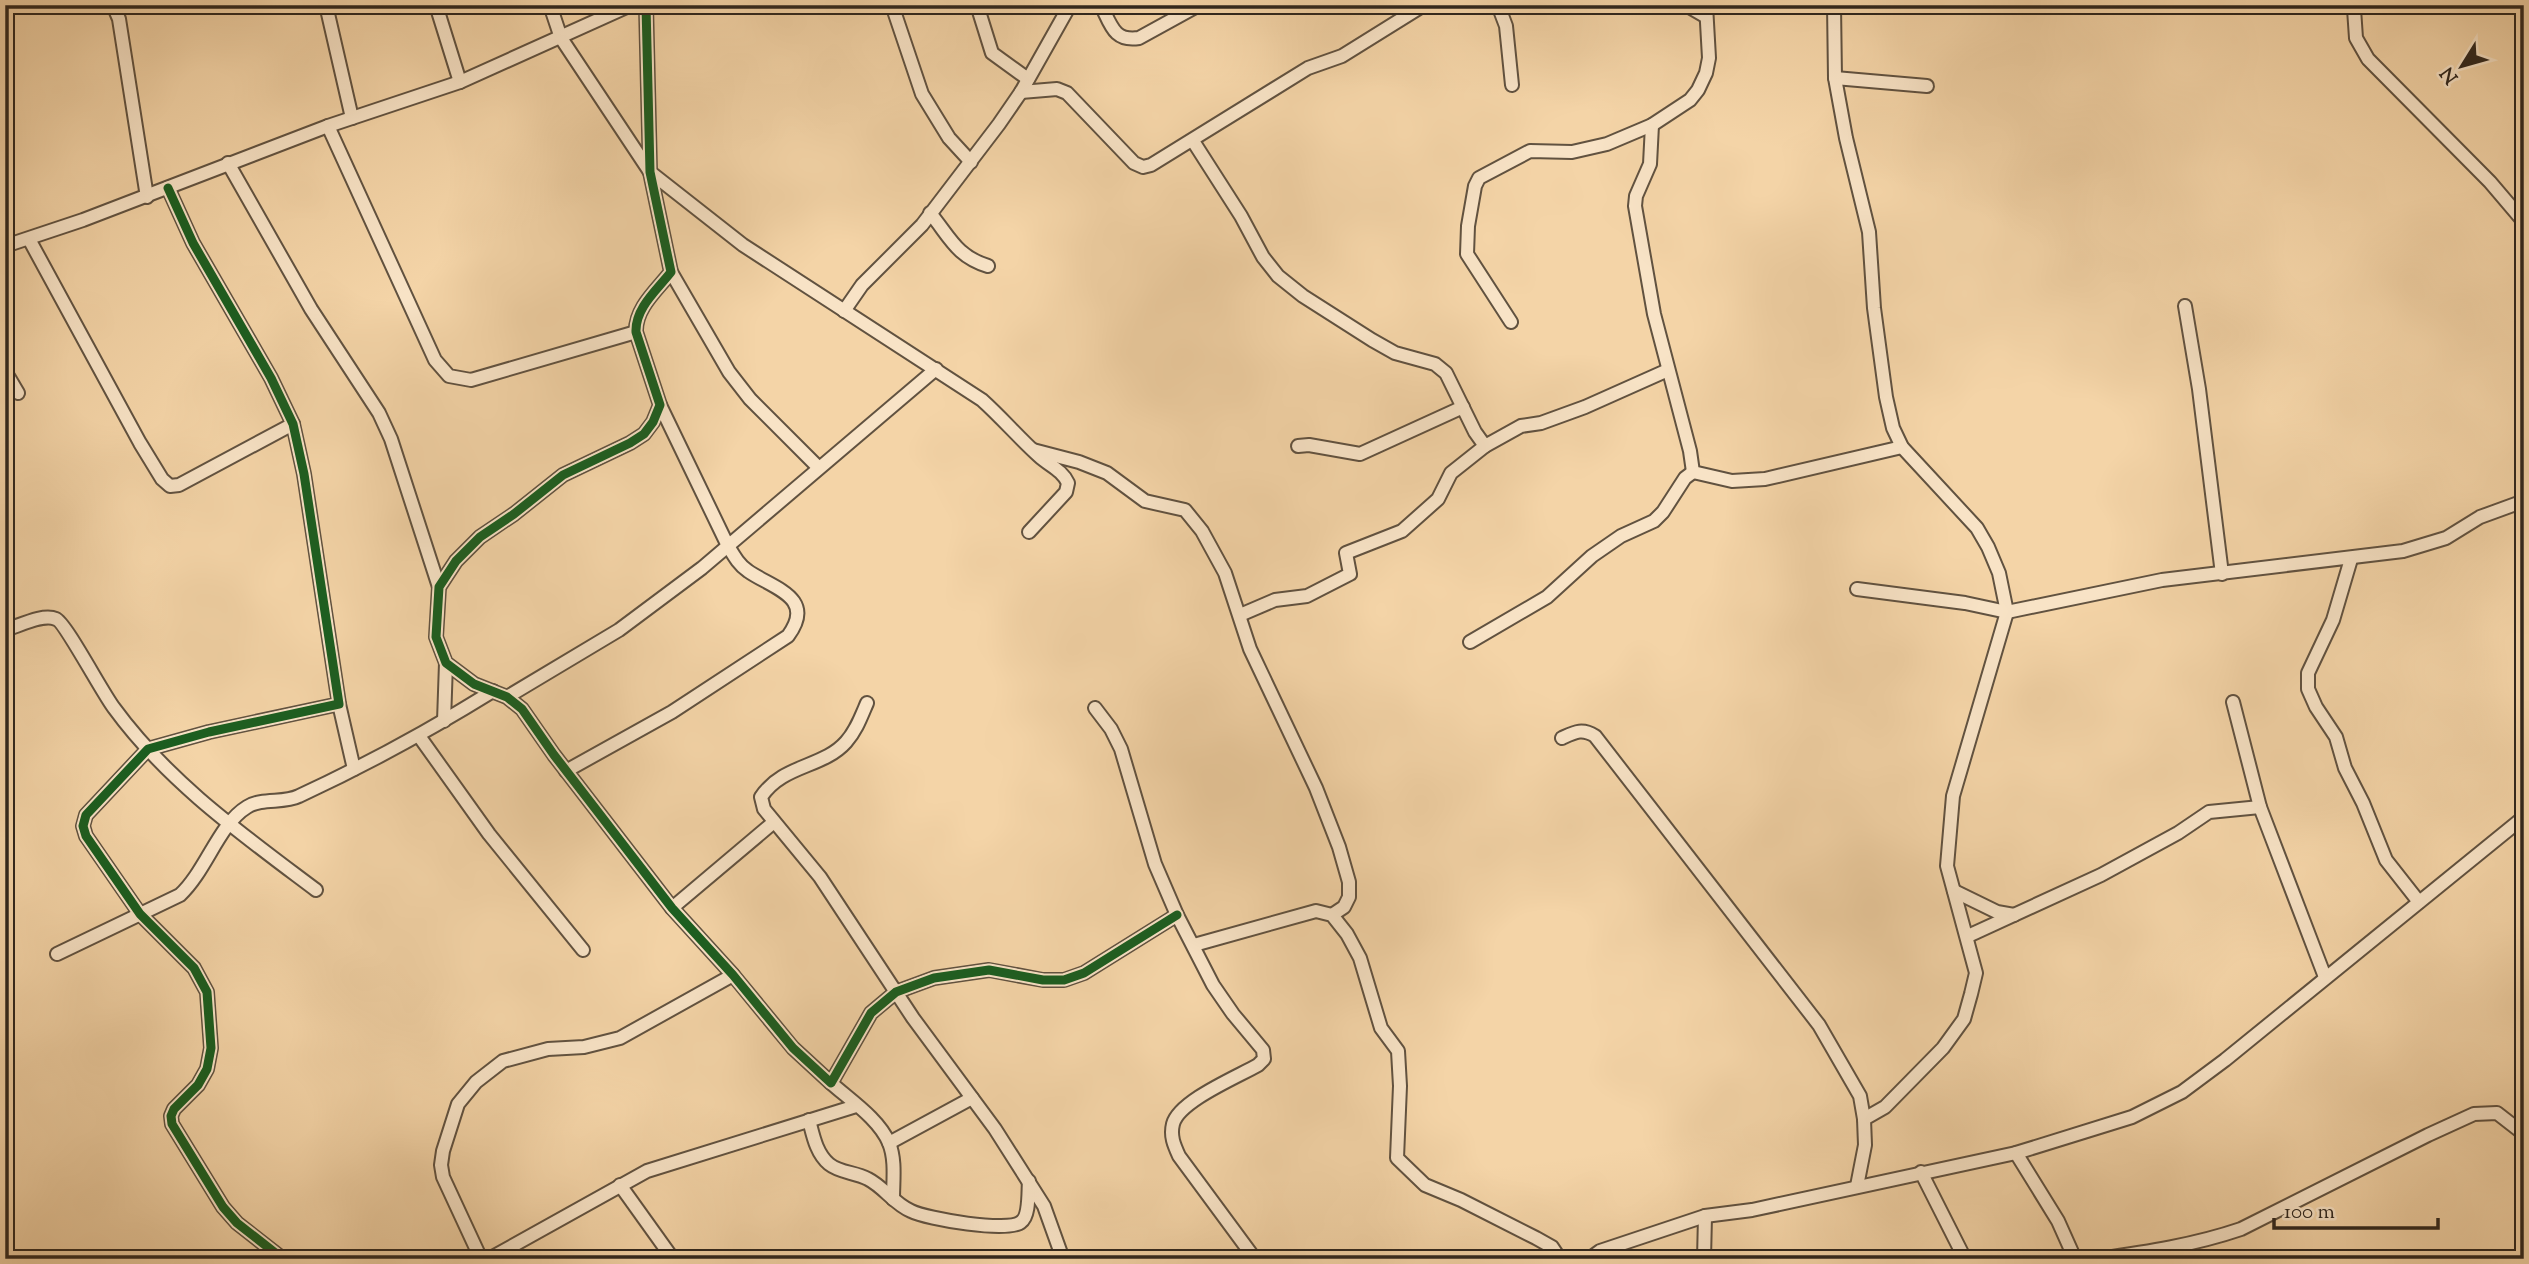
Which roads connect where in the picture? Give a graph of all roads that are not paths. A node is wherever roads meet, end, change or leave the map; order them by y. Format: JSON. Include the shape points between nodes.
{"nodes":[{"id":1,"x":113,"y":5,"type":"edge"},
{"id":2,"x":326,"y":5,"type":"edge"},
{"id":3,"x":436,"y":5,"type":"edge"},
{"id":4,"x":550,"y":5,"type":"edge"},
{"id":5,"x":631,"y":5,"type":"edge"},
{"id":6,"x":646,"y":5,"type":"edge"},
{"id":7,"x":892,"y":5,"type":"edge"},
{"id":8,"x":977,"y":5,"type":"edge"},
{"id":9,"x":1070,"y":5,"type":"edge"},
{"id":10,"x":1101,"y":5,"type":"edge"},
{"id":11,"x":1199,"y":5,"type":"edge"},
{"id":12,"x":1424,"y":5,"type":"edge"},
{"id":13,"x":1498,"y":5,"type":"edge"},
{"id":14,"x":1686,"y":5,"type":"edge"},
{"id":15,"x":1835,"y":5,"type":"edge"},
{"id":16,"x":2357,"y":5,"type":"edge"},
{"id":17,"x":1706,"y":11,"type":"edge"},
{"id":18,"x":561,"y":38,"type":"junction"},
{"id":19,"x":1835,"y":78,"type":"junction"},
{"id":20,"x":1028,"y":79,"type":"junction"},
{"id":21,"x":460,"y":82,"type":"junction"},
{"id":22,"x":1511,"y":85,"type":"dead end"},
{"id":23,"x":1927,"y":86,"type":"dead end"},
{"id":24,"x":1021,"y":92,"type":"junction"},
{"id":25,"x":352,"y":118,"type":"junction"},
{"id":26,"x":1652,"y":125,"type":"junction"},
{"id":27,"x":328,"y":126,"type":"junction"},
{"id":28,"x":1193,"y":141,"type":"junction"},
{"id":29,"x":971,"y":162,"type":"junction"},
{"id":30,"x":228,"y":163,"type":"junction"},
{"id":31,"x":650,"y":172,"type":"junction"},
{"id":32,"x":169,"y":188,"type":"junction"},
{"id":33,"x":147,"y":197,"type":"junction"},
{"id":34,"x":930,"y":214,"type":"junction"},
{"id":35,"x":2524,"y":222,"type":"edge"},
{"id":36,"x":29,"y":239,"type":"junction"},
{"id":37,"x":5,"y":246,"type":"edge"},
{"id":38,"x":988,"y":265,"type":"dead end"},
{"id":39,"x":671,"y":272,"type":"junction"},
{"id":40,"x":2185,"y":306,"type":"dead end"},
{"id":41,"x":844,"y":311,"type":"junction"},
{"id":42,"x":1511,"y":322,"type":"dead end"},
{"id":43,"x":636,"y":332,"type":"junction"},
{"id":44,"x":936,"y":369,"type":"junction"},
{"id":45,"x":1668,"y":370,"type":"junction"},
{"id":46,"x":5,"y":371,"type":"edge"},
{"id":47,"x":18,"y":393,"type":"dead end"},
{"id":48,"x":660,"y":405,"type":"junction"},
{"id":49,"x":1463,"y":407,"type":"junction"},
{"id":50,"x":293,"y":425,"type":"junction"},
{"id":51,"x":1298,"y":446,"type":"dead end"},
{"id":52,"x":1485,"y":446,"type":"junction"},
{"id":53,"x":1902,"y":447,"type":"junction"},
{"id":54,"x":1032,"y":450,"type":"junction"},
{"id":55,"x":818,"y":467,"type":"junction"},
{"id":56,"x":1693,"y":472,"type":"junction"},
{"id":57,"x":2524,"y":501,"type":"edge"},
{"id":58,"x":1029,"y":532,"type":"dead end"},
{"id":59,"x":728,"y":546,"type":"junction"},
{"id":60,"x":2351,"y":559,"type":"junction"},
{"id":61,"x":2222,"y":574,"type":"junction"},
{"id":62,"x":439,"y":587,"type":"junction"},
{"id":63,"x":1857,"y":589,"type":"dead end"},
{"id":64,"x":2007,"y":612,"type":"junction"},
{"id":65,"x":1240,"y":615,"type":"junction"},
{"id":66,"x":5,"y":630,"type":"edge"},
{"id":67,"x":1470,"y":642,"type":"dead end"},
{"id":68,"x":446,"y":663,"type":"junction"},
{"id":69,"x":493,"y":691,"type":"junction"},
{"id":70,"x":507,"y":697,"type":"junction"},
{"id":71,"x":2233,"y":702,"type":"dead end"},
{"id":72,"x":867,"y":703,"type":"dead end"},
{"id":73,"x":340,"y":704,"type":"junction"},
{"id":74,"x":1095,"y":708,"type":"dead end"},
{"id":75,"x":444,"y":721,"type":"junction"},
{"id":76,"x":419,"y":736,"type":"junction"},
{"id":77,"x":1562,"y":738,"type":"dead end"},
{"id":78,"x":148,"y":749,"type":"junction"},
{"id":79,"x":354,"y":769,"type":"junction"},
{"id":80,"x":566,"y":771,"type":"junction"},
{"id":81,"x":2260,"y":807,"type":"junction"},
{"id":82,"x":2524,"y":817,"type":"edge"},
{"id":83,"x":774,"y":822,"type":"junction"},
{"id":84,"x":230,"y":825,"type":"junction"},
{"id":85,"x":316,"y":890,"type":"dead end"},
{"id":86,"x":1954,"y":891,"type":"junction"},
{"id":87,"x":2419,"y":902,"type":"junction"},
{"id":88,"x":673,"y":908,"type":"junction"},
{"id":89,"x":140,"y":914,"type":"junction"},
{"id":90,"x":1177,"y":915,"type":"junction"},
{"id":91,"x":1332,"y":915,"type":"junction"},
{"id":92,"x":2015,"y":915,"type":"junction"},
{"id":93,"x":1968,"y":936,"type":"junction"},
{"id":94,"x":1194,"y":945,"type":"junction"},
{"id":95,"x":583,"y":950,"type":"dead end"},
{"id":96,"x":57,"y":954,"type":"dead end"},
{"id":97,"x":733,"y":975,"type":"junction"},
{"id":98,"x":2325,"y":977,"type":"junction"},
{"id":99,"x":897,"y":992,"type":"junction"},
{"id":100,"x":831,"y":1083,"type":"junction"},
{"id":101,"x":972,"y":1098,"type":"junction"},
{"id":102,"x":856,"y":1106,"type":"junction"},
{"id":103,"x":1864,"y":1119,"type":"junction"},
{"id":104,"x":808,"y":1120,"type":"junction"},
{"id":105,"x":2524,"y":1134,"type":"edge"},
{"id":106,"x":890,"y":1143,"type":"junction"},
{"id":107,"x":2016,"y":1153,"type":"junction"},
{"id":108,"x":1921,"y":1172,"type":"junction"},
{"id":109,"x":1029,"y":1181,"type":"junction"},
{"id":110,"x":620,"y":1185,"type":"junction"},
{"id":111,"x":1857,"y":1186,"type":"junction"},
{"id":112,"x":893,"y":1199,"type":"junction"},
{"id":113,"x":1705,"y":1216,"type":"junction"},
{"id":114,"x":283,"y":1259,"type":"edge"},
{"id":115,"x":481,"y":1259,"type":"edge"},
{"id":116,"x":489,"y":1259,"type":"edge"},
{"id":117,"x":673,"y":1259,"type":"edge"},
{"id":118,"x":1063,"y":1259,"type":"edge"},
{"id":119,"x":1255,"y":1259,"type":"edge"},
{"id":120,"x":1560,"y":1259,"type":"edge"},
{"id":121,"x":1589,"y":1259,"type":"edge"},
{"id":122,"x":1703,"y":1259,"type":"edge"},
{"id":123,"x":1965,"y":1259,"type":"edge"},
{"id":124,"x":2076,"y":1259,"type":"edge"},
{"id":125,"x":2098,"y":1259,"type":"edge"}],
"edges":[{"from":1,"to":33,"type":"street"},
{"from":2,"to":25,"type":"street"},
{"from":3,"to":21,"type":"street"},
{"from":4,"to":18,"type":"street"},
{"from":5,"to":18,"type":"street"},
{"from":6,"to":31,"type":"street"},
{"from":7,"to":29,"type":"street","via":[[922,94],[948,138]]},
{"from":8,"to":20,"type":"street","via":[[992,52]]},
{"from":9,"to":20,"type":"street"},
{"from":10,"to":11,"type":"street","via":[[1113,29],[1128,40]]},
{"from":12,"to":28,"type":"street","via":[[1342,56],[1308,68]]},
{"from":13,"to":22,"type":"street","via":[[1506,26]]},
{"from":14,"to":17,"type":"street"},
{"from":15,"to":19,"type":"street"},
{"from":16,"to":35,"type":"street","via":[[2356,38],[2368,59]]},
{"from":17,"to":26,"type":"street","via":[[1709,58],[1698,90]]},
{"from":18,"to":21,"type":"street"},
{"from":18,"to":31,"type":"street"},
{"from":19,"to":23,"type":"street"},
{"from":19,"to":53,"type":"street","via":[[1869,232],[1886,397]]},
{"from":20,"to":24,"type":"street"},
{"from":21,"to":25,"type":"street"},
{"from":24,"to":28,"type":"street","via":[[1056,89],[1067,93],[1133,163],[1143,167]]},
{"from":24,"to":29,"type":"street"},
{"from":25,"to":27,"type":"street"},
{"from":26,"to":42,"type":"street","via":[[1607,144],[1572,152],[1530,151],[1479,178],[1467,254]]},
{"from":26,"to":45,"type":"street","via":[[1650,164],[1635,206]]},
{"from":27,"to":30,"type":"street"},
{"from":27,"to":43,"type":"street","via":[[435,360],[449,376],[471,380]]},
{"from":28,"to":49,"type":"street","via":[[1278,276],[1395,353],[1435,365],[1446,373]]},
{"from":29,"to":34,"type":"street"},
{"from":30,"to":32,"type":"street"},
{"from":30,"to":62,"type":"street","via":[[311,309],[379,413]]},
{"from":31,"to":39,"type":"street"},
{"from":31,"to":41,"type":"street","via":[[743,245]]},
{"from":32,"to":33,"type":"street"},
{"from":32,"to":50,"type":"street","via":[[193,243]]},
{"from":33,"to":36,"type":"street"},
{"from":34,"to":38,"type":"street","via":[[956,249],[972,261]]},
{"from":34,"to":41,"type":"street","via":[[862,285]]},
{"from":36,"to":37,"type":"street"},
{"from":36,"to":50,"type":"street","via":[[139,443],[170,486]]},
{"from":39,"to":43,"type":"street","via":[[638,313]]},
{"from":39,"to":55,"type":"street","via":[[729,372]]},
{"from":40,"to":61,"type":"street"},
{"from":41,"to":44,"type":"street"},
{"from":43,"to":48,"type":"street"},
{"from":44,"to":54,"type":"street","via":[[982,400]]},
{"from":44,"to":55,"type":"street"},
{"from":45,"to":52,"type":"street","via":[[1585,407],[1521,426]]},
{"from":45,"to":56,"type":"street"},
{"from":46,"to":47,"type":"street"},
{"from":48,"to":59,"type":"street"},
{"from":48,"to":62,"type":"street","via":[[644,434],[563,475],[480,537]]},
{"from":49,"to":51,"type":"street","via":[[1360,454]]},
{"from":49,"to":52,"type":"street"},
{"from":50,"to":73,"type":"street"},
{"from":52,"to":65,"type":"street","via":[[1451,473],[1438,499],[1402,531],[1346,553],[1350,574],[1307,596],[1275,600]]},
{"from":53,"to":56,"type":"street","via":[[1765,479],[1732,481]]},
{"from":53,"to":64,"type":"street","via":[[1977,528],[1998,573]]},
{"from":54,"to":58,"type":"street","via":[[1068,483],[1066,492]]},
{"from":54,"to":65,"type":"street","via":[[1107,473],[1145,501],[1185,510],[1221,565]]},
{"from":55,"to":59,"type":"street"},
{"from":56,"to":67,"type":"street","via":[[1654,521],[1621,536],[1547,597]]},
{"from":57,"to":60,"type":"street","via":[[2480,517],[2446,538]]},
{"from":59,"to":70,"type":"street","via":[[619,630]]},
{"from":59,"to":80,"type":"street","via":[[740,565],[792,599],[797,614],[788,636],[672,712]]},
{"from":60,"to":61,"type":"street"},
{"from":60,"to":87,"type":"street","via":[[2333,620],[2308,673],[2308,689],[2336,737],[2344,768],[2386,860]]},
{"from":61,"to":64,"type":"street","via":[[2162,580]]},
{"from":62,"to":68,"type":"street","via":[[436,637]]},
{"from":63,"to":64,"type":"street"},
{"from":64,"to":86,"type":"street","via":[[1953,796],[1947,866]]},
{"from":65,"to":91,"type":"street","via":[[1250,649],[1339,846],[1349,897]]},
{"from":66,"to":78,"type":"street","via":[[46,617],[57,619],[114,709]]},
{"from":68,"to":69,"type":"street","via":[[474,684]]},
{"from":68,"to":75,"type":"street"},
{"from":69,"to":70,"type":"street"},
{"from":69,"to":75,"type":"street"},
{"from":70,"to":80,"type":"street","via":[[522,709]]},
{"from":71,"to":81,"type":"street"},
{"from":72,"to":83,"type":"street","via":[[845,743],[768,786],[761,797]]},
{"from":73,"to":78,"type":"street"},
{"from":73,"to":79,"type":"street"},
{"from":74,"to":90,"type":"street","via":[[1121,749],[1155,864]]},
{"from":75,"to":76,"type":"street"},
{"from":76,"to":79,"type":"street"},
{"from":76,"to":95,"type":"street","via":[[489,834]]},
{"from":77,"to":103,"type":"street","via":[[1578,730],[1595,736],[1661,819],[1819,1025],[1860,1096]]},
{"from":78,"to":84,"type":"street"},
{"from":78,"to":89,"type":"street","via":[[86,815],[83,826]]},
{"from":79,"to":84,"type":"street","via":[[296,798],[249,806]]},
{"from":80,"to":88,"type":"street"},
{"from":81,"to":92,"type":"street","via":[[2209,812],[2101,876]]},
{"from":81,"to":98,"type":"street"},
{"from":82,"to":87,"type":"street"},
{"from":83,"to":88,"type":"street"},
{"from":83,"to":99,"type":"street","via":[[820,877]]},
{"from":84,"to":85,"type":"street"},
{"from":84,"to":89,"type":"street","via":[[192,884],[180,895]]},
{"from":86,"to":92,"type":"street","via":[[1997,912]]},
{"from":86,"to":93,"type":"street"},
{"from":87,"to":98,"type":"street"},
{"from":88,"to":97,"type":"street"},
{"from":89,"to":96,"type":"street"},
{"from":89,"to":114,"type":"street","via":[[194,968],[207,992],[211,1048],[207,1069],[174,1109],[172,1124],[223,1207]]},
{"from":90,"to":94,"type":"street"},
{"from":90,"to":99,"type":"street","via":[[1084,973],[1064,980],[989,970],[934,978]]},
{"from":91,"to":94,"type":"street","via":[[1316,911]]},
{"from":91,"to":120,"type":"street","via":[[1360,958],[1381,1028],[1398,1051],[1397,1158],[1426,1185],[1552,1247]]},
{"from":92,"to":93,"type":"street"},
{"from":93,"to":103,"type":"street","via":[[1976,973],[1964,1019],[1943,1048],[1885,1107]]},
{"from":94,"to":119,"type":"street","via":[[1213,985],[1264,1059],[1186,1105],[1173,1122],[1172,1139],[1179,1156]]},
{"from":97,"to":100,"type":"street","via":[[793,1048]]},
{"from":97,"to":115,"type":"street","via":[[620,1038],[503,1061],[476,1082],[458,1104],[441,1165]]},
{"from":98,"to":107,"type":"street","via":[[2182,1092],[2132,1117]]},
{"from":99,"to":100,"type":"street","via":[[871,1013]]},
{"from":99,"to":101,"type":"street"},
{"from":100,"to":102,"type":"street"},
{"from":101,"to":106,"type":"street"},
{"from":101,"to":109,"type":"street"},
{"from":102,"to":104,"type":"street"},
{"from":102,"to":106,"type":"street"},
{"from":103,"to":111,"type":"street","via":[[1865,1145]]},
{"from":104,"to":110,"type":"street","via":[[647,1171]]},
{"from":104,"to":112,"type":"street","via":[[818,1150],[828,1163],[874,1181]]},
{"from":105,"to":125,"type":"street","via":[[2497,1114],[2474,1114],[2241,1229],[2170,1248]]},
{"from":106,"to":112,"type":"street"},
{"from":107,"to":108,"type":"street"},
{"from":107,"to":124,"type":"street"},
{"from":108,"to":111,"type":"street"},
{"from":108,"to":123,"type":"street"},
{"from":109,"to":112,"type":"street","via":[[1025,1219],[1013,1226],[927,1217]]},
{"from":109,"to":118,"type":"street","via":[[1044,1206]]},
{"from":110,"to":116,"type":"street"},
{"from":110,"to":117,"type":"street"},
{"from":111,"to":113,"type":"street"},
{"from":113,"to":121,"type":"street","via":[[1600,1251]]},
{"from":113,"to":122,"type":"street"}]}
